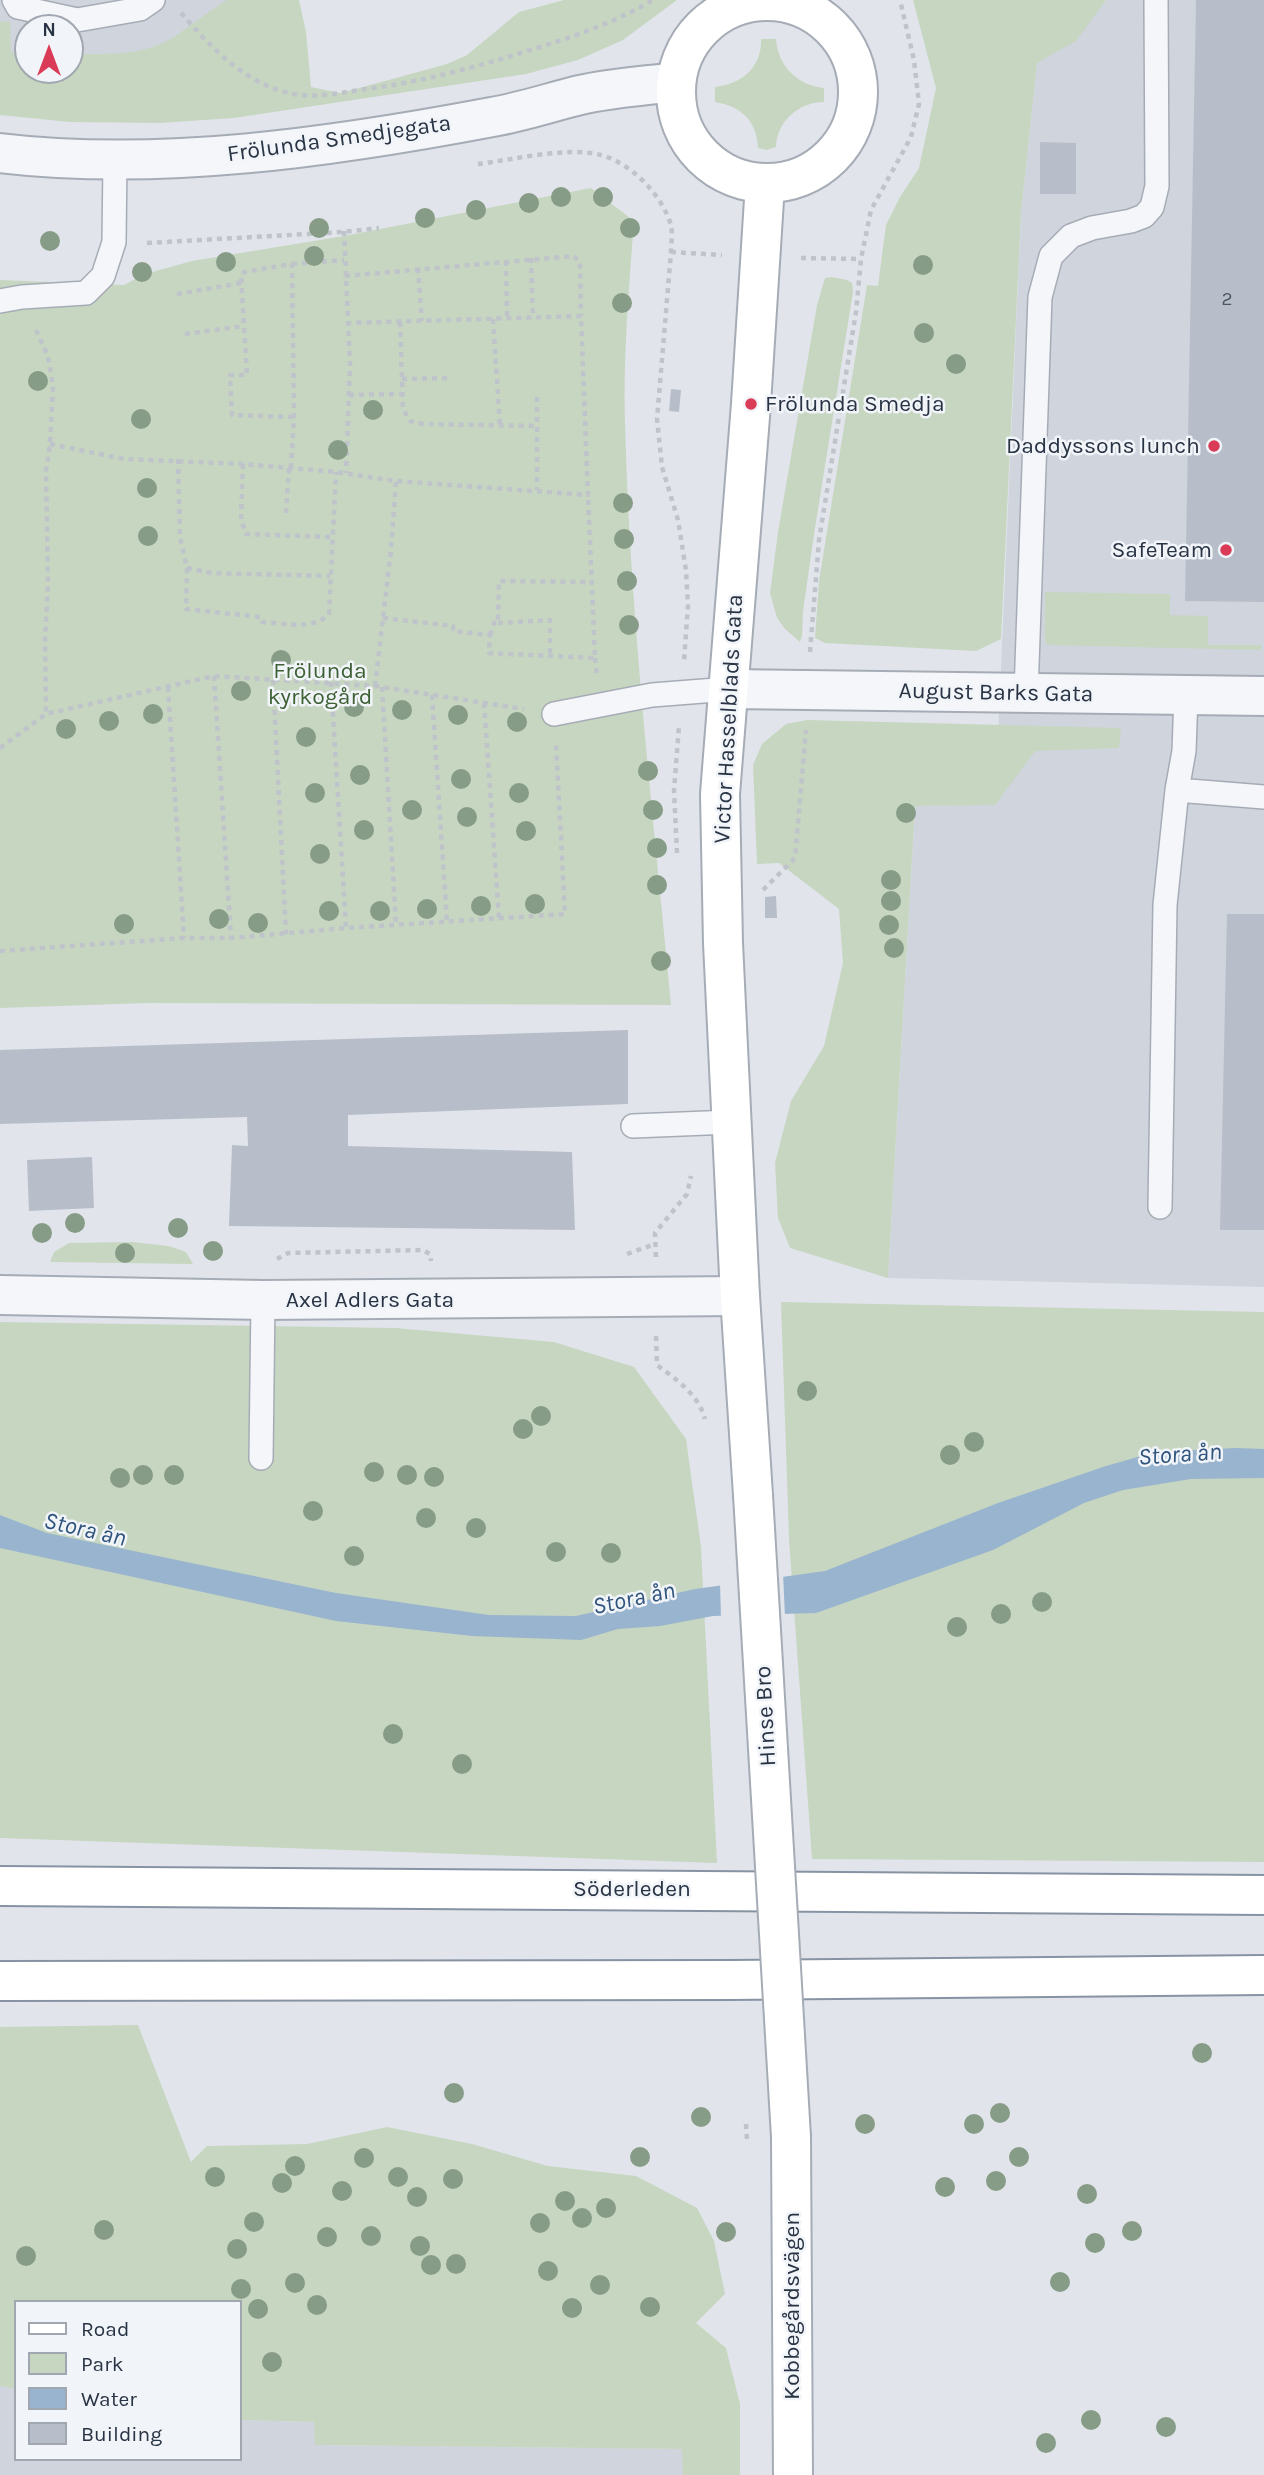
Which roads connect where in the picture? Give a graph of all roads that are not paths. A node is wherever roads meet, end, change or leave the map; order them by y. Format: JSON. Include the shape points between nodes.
{"nodes":[{"id":1,"x":14,"y":0,"type":"edge"},
{"id":2,"x":153,"y":0,"type":"edge"},
{"id":3,"x":1156,"y":0,"type":"edge"},
{"id":4,"x":813,"y":6,"type":"edge"},
{"id":5,"x":675,"y":82,"type":"junction"},
{"id":6,"x":0,"y":153,"type":"edge"},
{"id":7,"x":114,"y":160,"type":"junction"},
{"id":8,"x":765,"y":184,"type":"junction"},
{"id":9,"x":11,"y":299,"type":"edge"},
{"id":10,"x":729,"y":689,"type":"junction"},
{"id":11,"x":1026,"y":693,"type":"junction"},
{"id":12,"x":1186,"y":695,"type":"junction"},
{"id":13,"x":1264,"y":696,"type":"edge"},
{"id":14,"x":554,"y":714,"type":"road end"},
{"id":15,"x":1177,"y":790,"type":"junction"},
{"id":16,"x":1264,"y":796,"type":"edge"},
{"id":17,"x":713,"y":1124,"type":"junction"},
{"id":18,"x":633,"y":1126,"type":"dead end"},
{"id":19,"x":1160,"y":1207,"type":"dead end"},
{"id":20,"x":0,"y":1295,"type":"edge"},
{"id":21,"x":740,"y":1296,"type":"junction"},
{"id":22,"x":263,"y":1300,"type":"junction"},
{"id":23,"x":261,"y":1458,"type":"dead end"},
{"id":24,"x":0,"y":1885,"type":"edge"},
{"id":25,"x":1264,"y":1895,"type":"edge"},
{"id":26,"x":1264,"y":1976,"type":"edge"},
{"id":27,"x":0,"y":1981,"type":"edge"},
{"id":28,"x":791,"y":2137,"type":"joint"},
{"id":29,"x":793,"y":2475,"type":"edge"}],
"edges":[{"from":1,"to":2,"type":"lane","via":[[18,7],[77,20],[140,9]]},
{"from":3,"to":11,"type":"lane","via":[[1157,186],[1152,207],[1131,221],[1071,236],[1051,256],[1040,297]]},
{"from":4,"to":5,"type":"main road","via":[[759,0],[724,11],[696,33]]},
{"from":4,"to":8,"type":"main road","via":[[853,62],[858,105],[846,136],[826,162],[807,174]]},
{"from":5,"to":7,"type":"street","name":"Frölunda Smedjegata","via":[[582,95],[495,117],[366,139],[221,155]]},
{"from":5,"to":8,"type":"main road","via":[[679,120],[698,152],[728,175]]},
{"from":6,"to":7,"type":"street","name":"Frölunda Smedjegata"},
{"from":7,"to":9,"type":"lane","via":[[114,242],[103,276],[86,293]]},
{"from":8,"to":10,"type":"main road","name":"Victor Hasselblads Gata"},
{"from":10,"to":11,"type":"street","name":"August Barks Gata"},
{"from":10,"to":14,"type":"lane","via":[[652,695]]},
{"from":10,"to":17,"type":"main road","name":"Victor Hasselblads Gata","via":[[720,794],[723,943]]},
{"from":11,"to":12,"type":"street","name":"August Barks Gata"},
{"from":12,"to":13,"type":"street","name":"August Barks Gata"},
{"from":12,"to":15,"type":"lane"},
{"from":15,"to":16,"type":"lane"},
{"from":15,"to":19,"type":"lane","via":[[1165,905]]},
{"from":17,"to":18,"type":"lane"},
{"from":17,"to":21,"type":"main road","name":"Victor Hasselblads Gata"},
{"from":20,"to":22,"type":"street","name":"Axel Adlers Gata"},
{"from":21,"to":22,"type":"street","name":"Axel Adlers Gata"},
{"from":21,"to":28,"type":"main road","name":"Hinse Bro","bridge":true},
{"from":22,"to":23,"type":"lane"},
{"from":24,"to":25,"type":"main road","name":"Söderleden"},
{"from":26,"to":27,"type":"main road"},
{"from":28,"to":29,"type":"main road","name":"Kobbegårdsvägen"}]}
